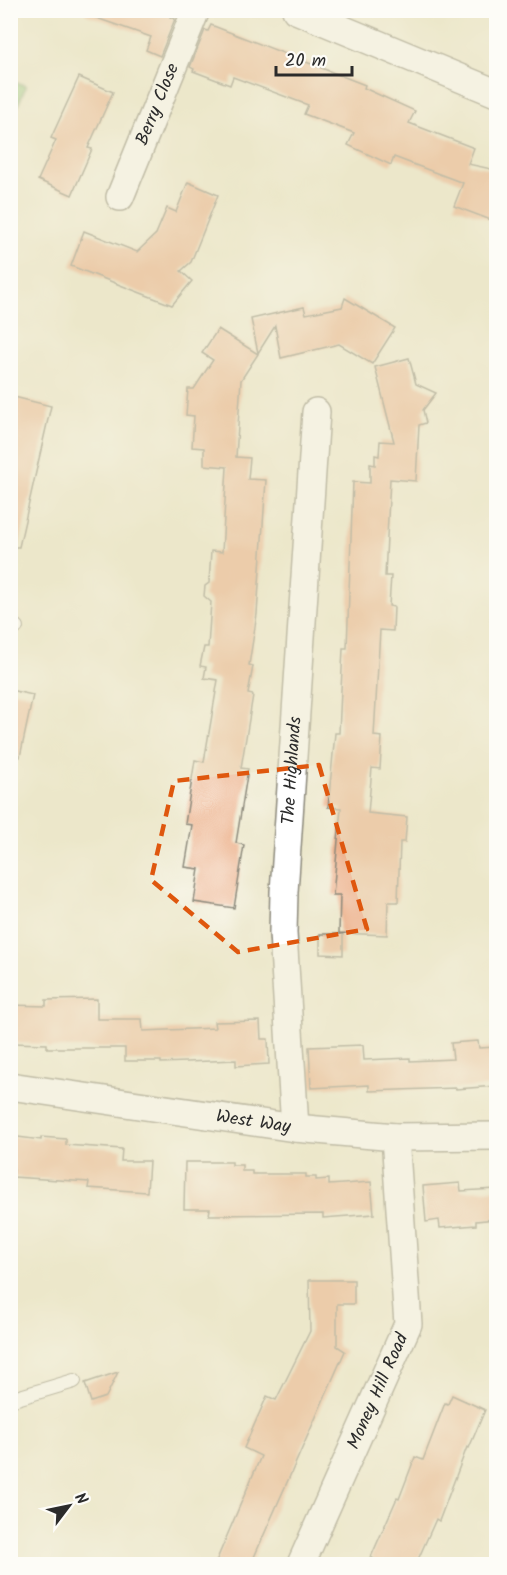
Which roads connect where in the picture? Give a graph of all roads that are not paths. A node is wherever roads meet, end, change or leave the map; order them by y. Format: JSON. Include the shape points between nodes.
{"nodes":[{"id":1,"x":196,"y":10,"type":"edge"},
{"id":2,"x":296,"y":10,"type":"edge"},
{"id":3,"x":496,"y":93,"type":"edge"},
{"id":4,"x":120,"y":197,"type":"dead end"},
{"id":5,"x":316,"y":412,"type":"dead end"},
{"id":6,"x":10,"y":1086,"type":"edge"},
{"id":7,"x":295,"y":1128,"type":"junction"},
{"id":8,"x":496,"y":1136,"type":"edge"},
{"id":9,"x":395,"y":1137,"type":"junction"},
{"id":10,"x":74,"y":1381,"type":"dead end"},
{"id":11,"x":10,"y":1400,"type":"edge"},
{"id":12,"x":301,"y":1564,"type":"edge"}],
"edges":[{"from":1,"to":4,"type":"street","name":"Berry Close"},
{"from":2,"to":3,"type":"street"},
{"from":5,"to":7,"type":"street","name":"The Highlands","via":[[284,892]]},
{"from":6,"to":7,"type":"street","name":"West Way"},
{"from":7,"to":9,"type":"street","name":"West Way"},
{"from":8,"to":9,"type":"street","name":"West Way"},
{"from":9,"to":12,"type":"street","name":"Money Hill Road","via":[[408,1324]]},
{"from":10,"to":11,"type":"lane"}]}
